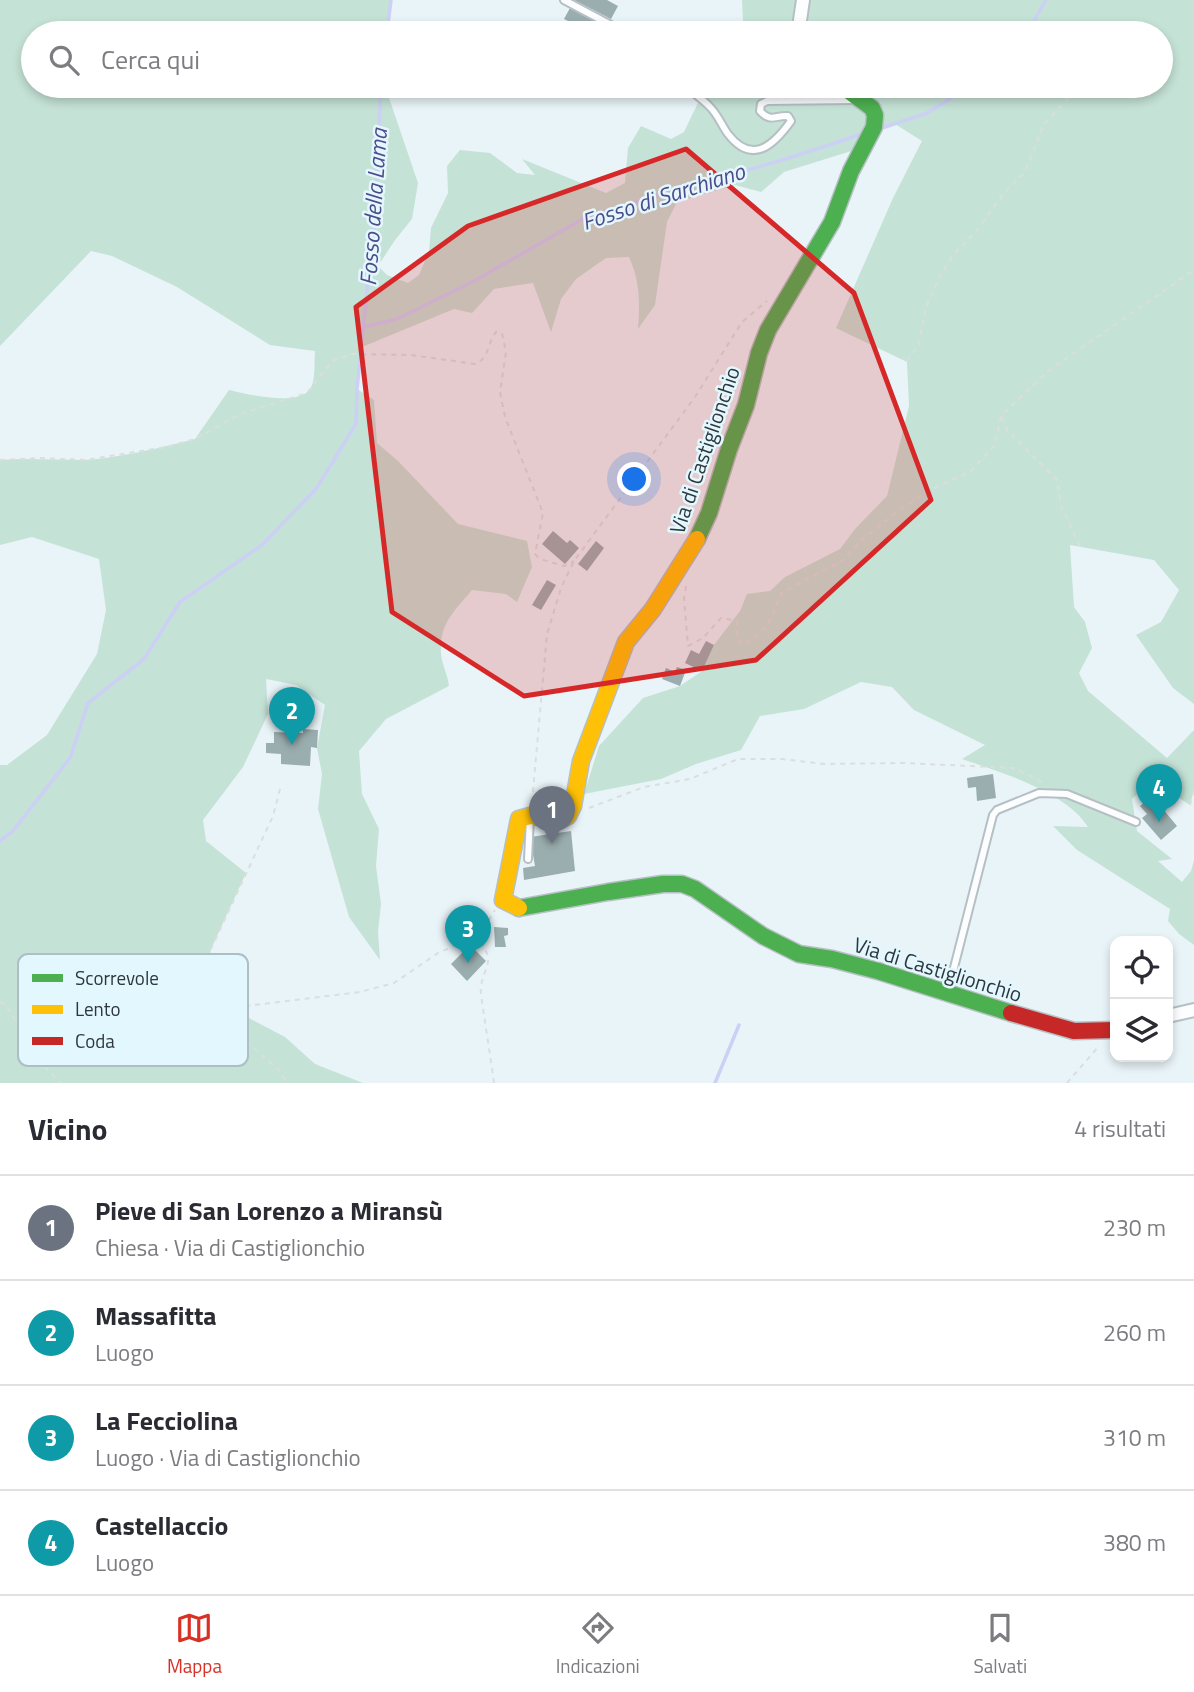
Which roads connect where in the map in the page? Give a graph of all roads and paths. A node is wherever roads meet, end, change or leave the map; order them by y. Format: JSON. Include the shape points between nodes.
{"nodes":[{"id":1,"x":564,"y":0,"type":"edge"},
{"id":2,"x":803,"y":0,"type":"edge"},
{"id":3,"x":603,"y":21,"type":"edge"},
{"id":4,"x":800,"y":21,"type":"edge"},
{"id":5,"x":699,"y":98,"type":"edge"},
{"id":6,"x":858,"y":98,"type":"joint"},
{"id":7,"x":1068,"y":98,"type":"edge"},
{"id":8,"x":1194,"y":270,"type":"edge"},
{"id":9,"x":771,"y":298,"type":"dead end"},
{"id":10,"x":907,"y":361,"type":"dead end"},
{"id":11,"x":1001,"y":416,"type":"junction"},
{"id":12,"x":0,"y":460,"type":"edge"},
{"id":13,"x":1080,"y":547,"type":"dead end"},
{"id":14,"x":574,"y":561,"type":"junction"},
{"id":15,"x":686,"y":586,"type":"dead end"},
{"id":16,"x":1046,"y":784,"type":"dead end"},
{"id":17,"x":280,"y":789,"type":"dead end"},
{"id":18,"x":1194,"y":790,"type":"edge"},
{"id":19,"x":1190,"y":805,"type":"dead end"},
{"id":20,"x":530,"y":816,"type":"junction"},
{"id":21,"x":568,"y":816,"type":"junction"},
{"id":22,"x":1136,"y":822,"type":"dead end"},
{"id":23,"x":528,"y":859,"type":"dead end"},
{"id":24,"x":503,"y":900,"type":"junction"},
{"id":25,"x":478,"y":939,"type":"junction"},
{"id":26,"x":210,"y":954,"type":"edge"},
{"id":27,"x":947,"y":993,"type":"junction"},
{"id":28,"x":0,"y":1001,"type":"edge"},
{"id":29,"x":248,"y":1006,"type":"edge"},
{"id":30,"x":1194,"y":1010,"type":"edge"},
{"id":31,"x":1173,"y":1015,"type":"edge"},
{"id":32,"x":18,"y":1024,"type":"edge"},
{"id":33,"x":1110,"y":1030,"type":"edge"},
{"id":34,"x":1110,"y":1035,"type":"edge"},
{"id":35,"x":248,"y":1043,"type":"edge"},
{"id":36,"x":45,"y":1066,"type":"edge"},
{"id":37,"x":60,"y":1083,"type":"edge"},
{"id":38,"x":288,"y":1083,"type":"edge"},
{"id":39,"x":494,"y":1083,"type":"edge"},
{"id":40,"x":1067,"y":1083,"type":"edge"}],
"edges":[{"from":1,"to":3,"type":"lane"},
{"from":2,"to":4,"type":"street"},
{"from":5,"to":6,"type":"lane","via":[[748,152],[761,150],[790,121],[788,116],[764,116],[761,104],[767,101]]},
{"from":6,"to":21,"type":"street","name":"Via di Castiglionchio","via":[[872,108],[874,127],[832,222],[768,330],[709,513],[692,550],[626,642],[581,761]]},
{"from":7,"to":10,"type":"path","via":[[1044,124],[1025,172],[948,262],[926,307],[919,344]]},
{"from":8,"to":11,"type":"path","via":[[1048,370]]},
{"from":9,"to":14,"type":"path","via":[[742,323],[695,397]]},
{"from":11,"to":13,"type":"path","via":[[1007,430],[1057,480],[1061,505]]},
{"from":11,"to":15,"type":"path","via":[[995,445],[971,471],[930,490],[872,532],[842,561],[781,593],[761,634],[742,645],[737,621],[721,618],[703,638],[688,646]]},
{"from":12,"to":14,"type":"path","via":[[85,460],[176,444],[195,439],[240,414],[307,393],[332,360],[367,353],[475,364],[482,361],[496,332],[502,333],[506,352],[500,392],[505,417],[543,513],[535,554],[564,566]]},
{"from":14,"to":20,"type":"path","via":[[547,634]]},
{"from":16,"to":21,"type":"path","via":[[1014,768],[738,759],[690,779],[645,787]]},
{"from":17,"to":26,"type":"path"},
{"from":18,"to":19,"type":"path"},
{"from":20,"to":21,"type":"street"},
{"from":20,"to":23,"type":"lane"},
{"from":20,"to":24,"type":"street","via":[[519,819],[515,830]]},
{"from":22,"to":27,"type":"lane","via":[[1067,794],[1039,793],[997,810]]},
{"from":24,"to":25,"type":"path"},
{"from":24,"to":27,"type":"street","name":"Via di Castiglionchio","via":[[518,908],[531,907],[682,884],[799,954],[855,965]]},
{"from":25,"to":29,"type":"path","via":[[438,953],[394,982],[360,992]]},
{"from":25,"to":39,"type":"path","via":[[489,961],[480,991]]},
{"from":27,"to":33,"type":"street","name":"Via di Castiglionchio","via":[[1054,1027]]},
{"from":28,"to":32,"type":"path"},
{"from":30,"to":31,"type":"street"},
{"from":34,"to":40,"type":"path"},
{"from":35,"to":38,"type":"path"},
{"from":36,"to":37,"type":"path"}]}
